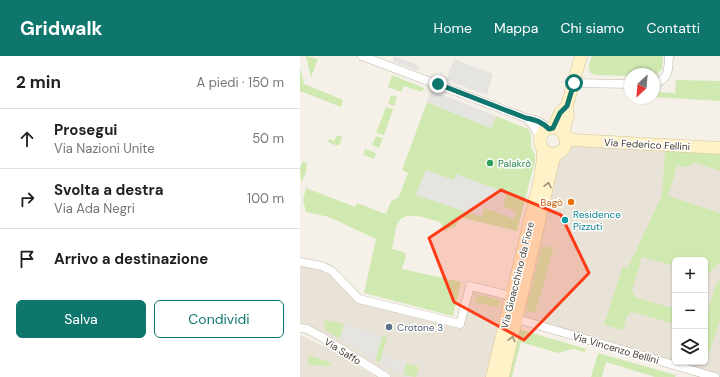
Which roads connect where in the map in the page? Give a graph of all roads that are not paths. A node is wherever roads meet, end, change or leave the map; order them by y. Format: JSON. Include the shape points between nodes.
{"nodes":[{"id":1,"x":362,"y":56,"type":"edge"},
{"id":2,"x":581,"y":56,"type":"edge"},
{"id":3,"x":669,"y":56,"type":"edge"},
{"id":4,"x":660,"y":81,"type":"edge"},
{"id":5,"x":574,"y":83,"type":"junction"},
{"id":6,"x":624,"y":84,"type":"edge"},
{"id":7,"x":526,"y":118,"type":"junction"},
{"id":8,"x":561,"y":138,"type":"junction"},
{"id":9,"x":541,"y":145,"type":"junction"},
{"id":10,"x":720,"y":148,"type":"edge"},
{"id":11,"x":300,"y":262,"type":"edge"},
{"id":12,"x":512,"y":296,"type":"junction"},
{"id":13,"x":517,"y":319,"type":"junction"},
{"id":14,"x":300,"y":328,"type":"edge"},
{"id":15,"x":685,"y":368,"type":"junction"},
{"id":16,"x":386,"y":377,"type":"edge"},
{"id":17,"x":492,"y":377,"type":"edge"},
{"id":18,"x":503,"y":377,"type":"edge"},
{"id":19,"x":682,"y":377,"type":"edge"},
{"id":20,"x":715,"y":377,"type":"edge"}],
"edges":[{"from":1,"to":7,"type":"street"},
{"from":2,"to":5,"type":"street"},
{"from":3,"to":4,"type":"street","via":[[668,73]]},
{"from":5,"to":6,"type":"street"},
{"from":5,"to":8,"type":"street","via":[[567,106],[560,113]]},
{"from":7,"to":8,"type":"street","via":[[540,122]]},
{"from":7,"to":9,"type":"street","via":[[536,129]]},
{"from":8,"to":9,"type":"street","via":[[542,134]]},
{"from":8,"to":9,"type":"street","name":"Via Federico Fellini","via":[[549,153]]},
{"from":8,"to":10,"type":"street","name":"Via Federico Fellini"},
{"from":13,"to":8,"type":"street","name":"Via Gioacchino da Fiore","one_way":true,"via":[[553,161]]},
{"from":9,"to":12,"type":"street","name":"Via Gioacchino da Fiore","via":[[543,158],[540,179]]},
{"from":11,"to":12,"type":"street","via":[[322,266],[332,271],[359,299],[460,324],[470,286]]},
{"from":12,"to":17,"type":"street","name":"Via Gioacchino da Fiore"},
{"from":13,"to":15,"type":"street","name":"Via Vincenzo Bellini"},
{"from":18,"to":13,"type":"street","name":"Via Gioacchino da Fiore","one_way":true},
{"from":14,"to":16,"type":"street","name":"Via Saffo","via":[[320,336]]},
{"from":15,"to":19,"type":"street"},
{"from":15,"to":20,"type":"street","name":"Via Vincenzo Bellini"}]}
